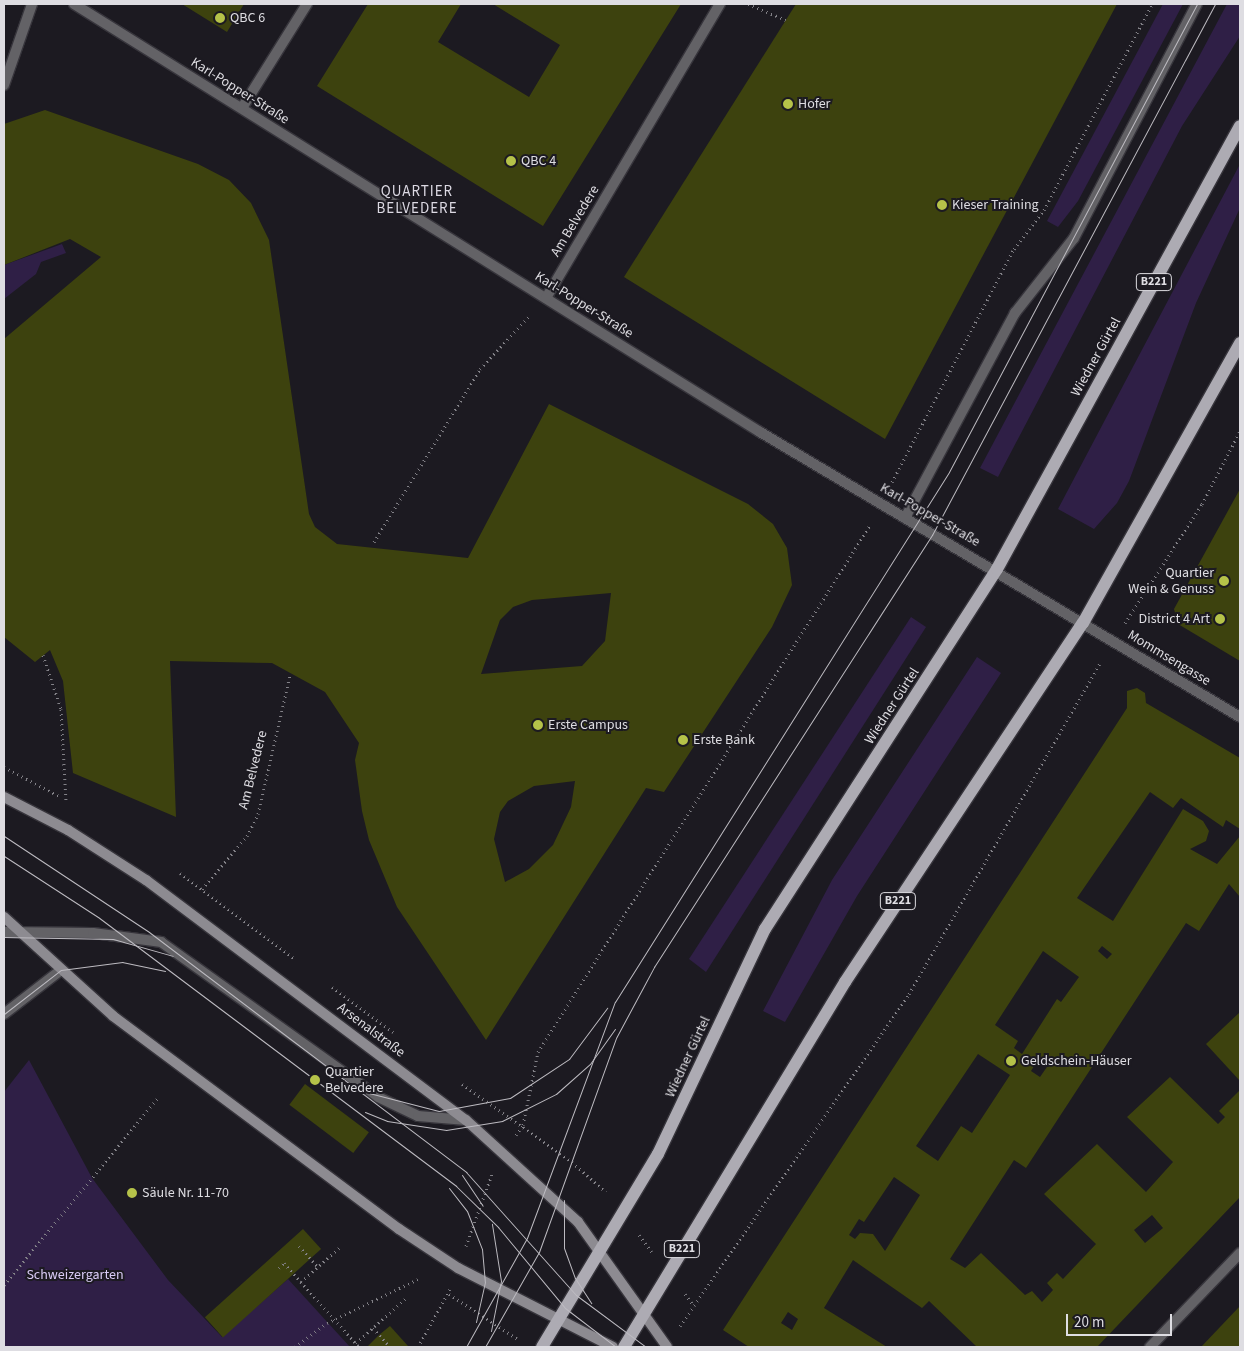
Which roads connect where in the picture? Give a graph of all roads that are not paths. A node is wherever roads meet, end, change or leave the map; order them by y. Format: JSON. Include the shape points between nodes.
{"nodes":[{"id":1,"x":32,"y":4,"type":"edge"},
{"id":2,"x":74,"y":4,"type":"edge"},
{"id":3,"x":307,"y":4,"type":"edge"},
{"id":4,"x":720,"y":4,"type":"edge"},
{"id":5,"x":1197,"y":4,"type":"edge"},
{"id":6,"x":4,"y":85,"type":"edge"},
{"id":7,"x":242,"y":108,"type":"junction"},
{"id":8,"x":1240,"y":126,"type":"edge"},
{"id":9,"x":546,"y":298,"type":"junction"},
{"id":10,"x":1240,"y":343,"type":"edge"},
{"id":11,"x":905,"y":518,"type":"junction"},
{"id":12,"x":997,"y":569,"type":"junction"},
{"id":13,"x":1083,"y":623,"type":"junction"},
{"id":14,"x":1240,"y":717,"type":"edge"},
{"id":15,"x":4,"y":798,"type":"edge"},
{"id":16,"x":4,"y":917,"type":"edge"},
{"id":17,"x":4,"y":932,"type":"edge"},
{"id":18,"x":20,"y":932,"type":"junction"},
{"id":19,"x":61,"y":970,"type":"junction"},
{"id":20,"x":4,"y":1014,"type":"edge"},
{"id":21,"x":466,"y":1120,"type":"junction"},
{"id":22,"x":602,"y":1250,"type":"junction"},
{"id":23,"x":1240,"y":1253,"type":"edge"},
{"id":24,"x":644,"y":1314,"type":"junction"},
{"id":25,"x":559,"y":1322,"type":"junction"},
{"id":26,"x":542,"y":1347,"type":"edge"},
{"id":27,"x":613,"y":1347,"type":"edge"},
{"id":28,"x":624,"y":1347,"type":"edge"},
{"id":29,"x":666,"y":1347,"type":"edge"},
{"id":30,"x":1150,"y":1347,"type":"edge"}],
"edges":[{"from":1,"to":6,"type":"street"},
{"from":2,"to":7,"type":"street","name":"Karl-Popper-Straße"},
{"from":3,"to":7,"type":"street"},
{"from":4,"to":9,"type":"street","name":"Am Belvedere"},
{"from":5,"to":11,"type":"street","via":[[1074,238],[1015,313]]},
{"from":7,"to":9,"type":"street","name":"Karl-Popper-Straße"},
{"from":8,"to":12,"type":"main road","name":"Wiedner Gürtel","number":"B221"},
{"from":9,"to":11,"type":"street","name":"Karl-Popper-Straße"},
{"from":10,"to":13,"type":"main road","number":"B221"},
{"from":11,"to":12,"type":"street","name":"Karl-Popper-Straße"},
{"from":12,"to":13,"type":"street","name":"Karl-Popper-Straße"},
{"from":12,"to":22,"type":"main road","name":"Wiedner Gürtel","number":"B221","via":[[765,929],[658,1154]]},
{"from":13,"to":14,"type":"street","name":"Mommsengasse"},
{"from":13,"to":24,"type":"main road","number":"B221","via":[[845,982]]},
{"from":15,"to":21,"type":"main road","name":"Arsenalstraße","via":[[68,830],[187,909]]},
{"from":16,"to":18,"type":"main road"},
{"from":17,"to":18,"type":"street"},
{"from":18,"to":19,"type":"main road"},
{"from":18,"to":21,"type":"street","via":[[92,934],[162,942],[378,1097],[418,1116]]},
{"from":19,"to":20,"type":"street"},
{"from":19,"to":25,"type":"main road","via":[[113,1016],[399,1229],[458,1268]]},
{"from":21,"to":22,"type":"main road","name":"Arsenalstraße","via":[[558,1204]]},
{"from":22,"to":24,"type":"main road","name":"Arsenalstraße"},
{"from":22,"to":25,"type":"main road","name":"Wiedner Gürtel","number":"B221"},
{"from":23,"to":30,"type":"street"},
{"from":24,"to":28,"type":"main road","number":"B221"},
{"from":24,"to":29,"type":"main road","name":"Arsenalstraße"},
{"from":25,"to":26,"type":"main road","number":"B221"},
{"from":25,"to":27,"type":"main road"}]}
